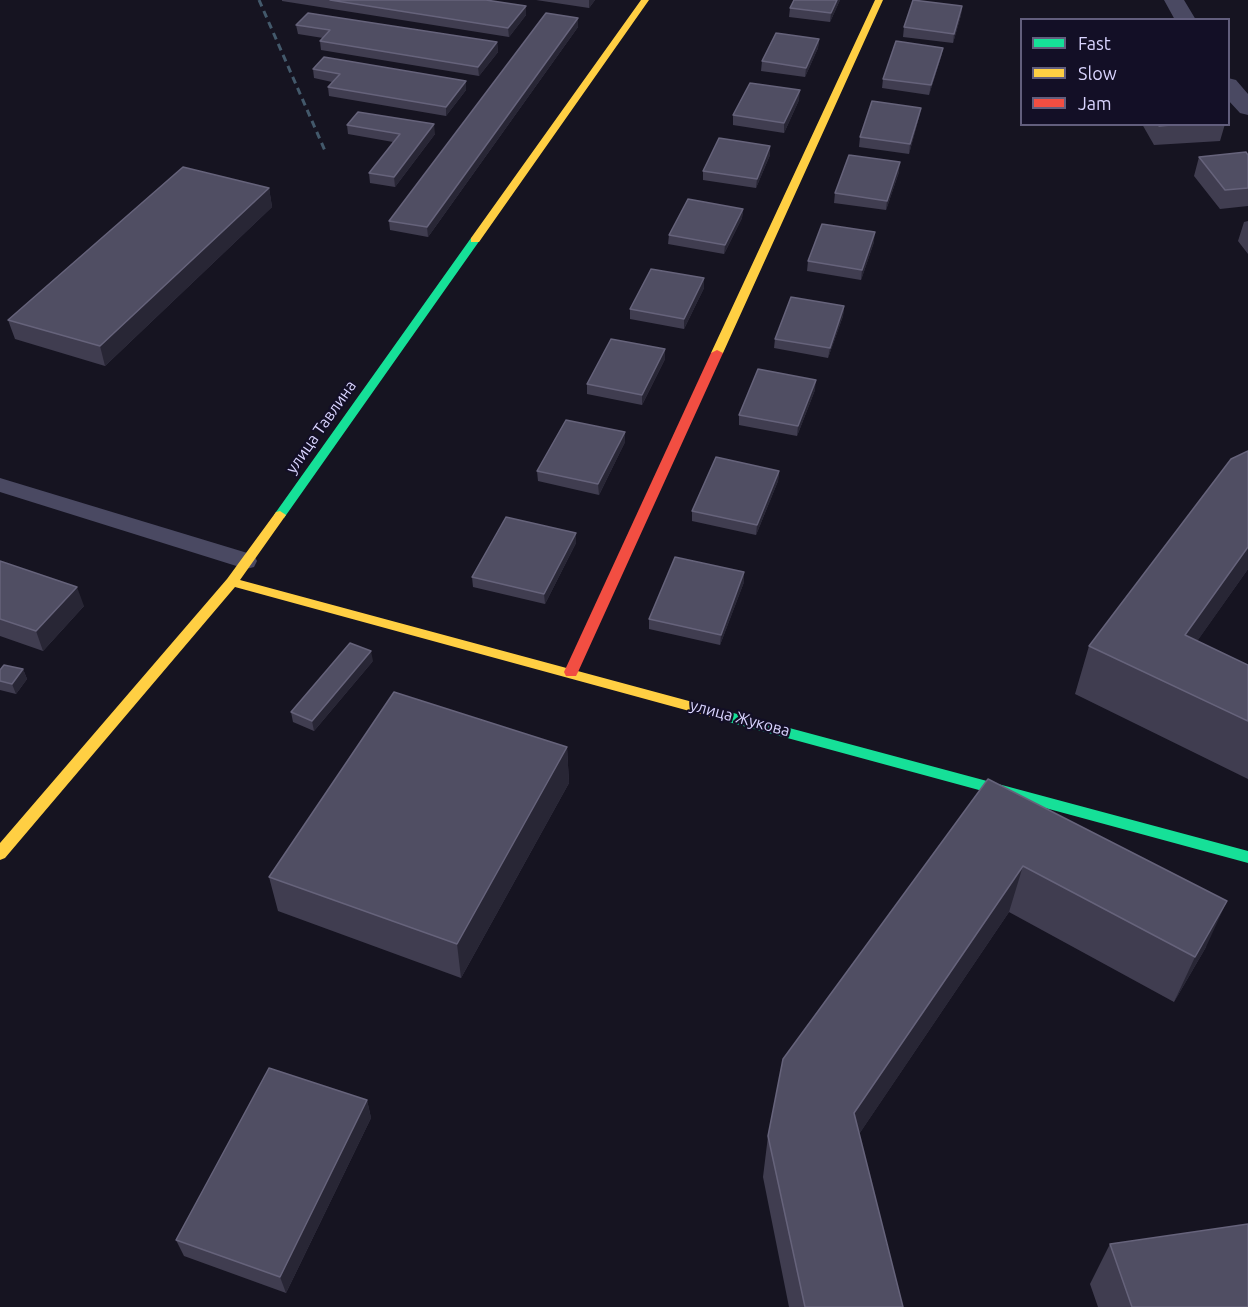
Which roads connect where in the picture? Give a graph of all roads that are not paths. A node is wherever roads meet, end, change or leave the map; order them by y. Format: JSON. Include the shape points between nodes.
{"nodes":[{"id":1,"x":645,"y":0,"type":"edge"},
{"id":2,"x":879,"y":0,"type":"edge"},
{"id":3,"x":1174,"y":0,"type":"edge"},
{"id":4,"x":1185,"y":18,"type":"edge"},
{"id":5,"x":1248,"y":75,"type":"edge"},
{"id":6,"x":1230,"y":76,"type":"edge"},
{"id":7,"x":1230,"y":87,"type":"edge"},
{"id":8,"x":1248,"y":108,"type":"edge"},
{"id":9,"x":0,"y":485,"type":"edge"},
{"id":10,"x":246,"y":561,"type":"junction"},
{"id":11,"x":232,"y":582,"type":"junction"},
{"id":12,"x":571,"y":672,"type":"junction"},
{"id":13,"x":0,"y":854,"type":"edge"},
{"id":14,"x":1248,"y":857,"type":"edge"}],
"edges":[{"from":1,"to":10,"type":"street","name":"улица Тавлина"},
{"from":2,"to":12,"type":"street"},
{"from":3,"to":4,"type":"street"},
{"from":5,"to":6,"type":"street"},
{"from":7,"to":8,"type":"street"},
{"from":9,"to":10,"type":"lane"},
{"from":10,"to":11,"type":"street","name":"улица Тавлина"},
{"from":11,"to":12,"type":"street","name":"улица Жукова"},
{"from":11,"to":13,"type":"street","name":"улица Тавлина"},
{"from":12,"to":14,"type":"street","name":"улица Жукова"}]}
